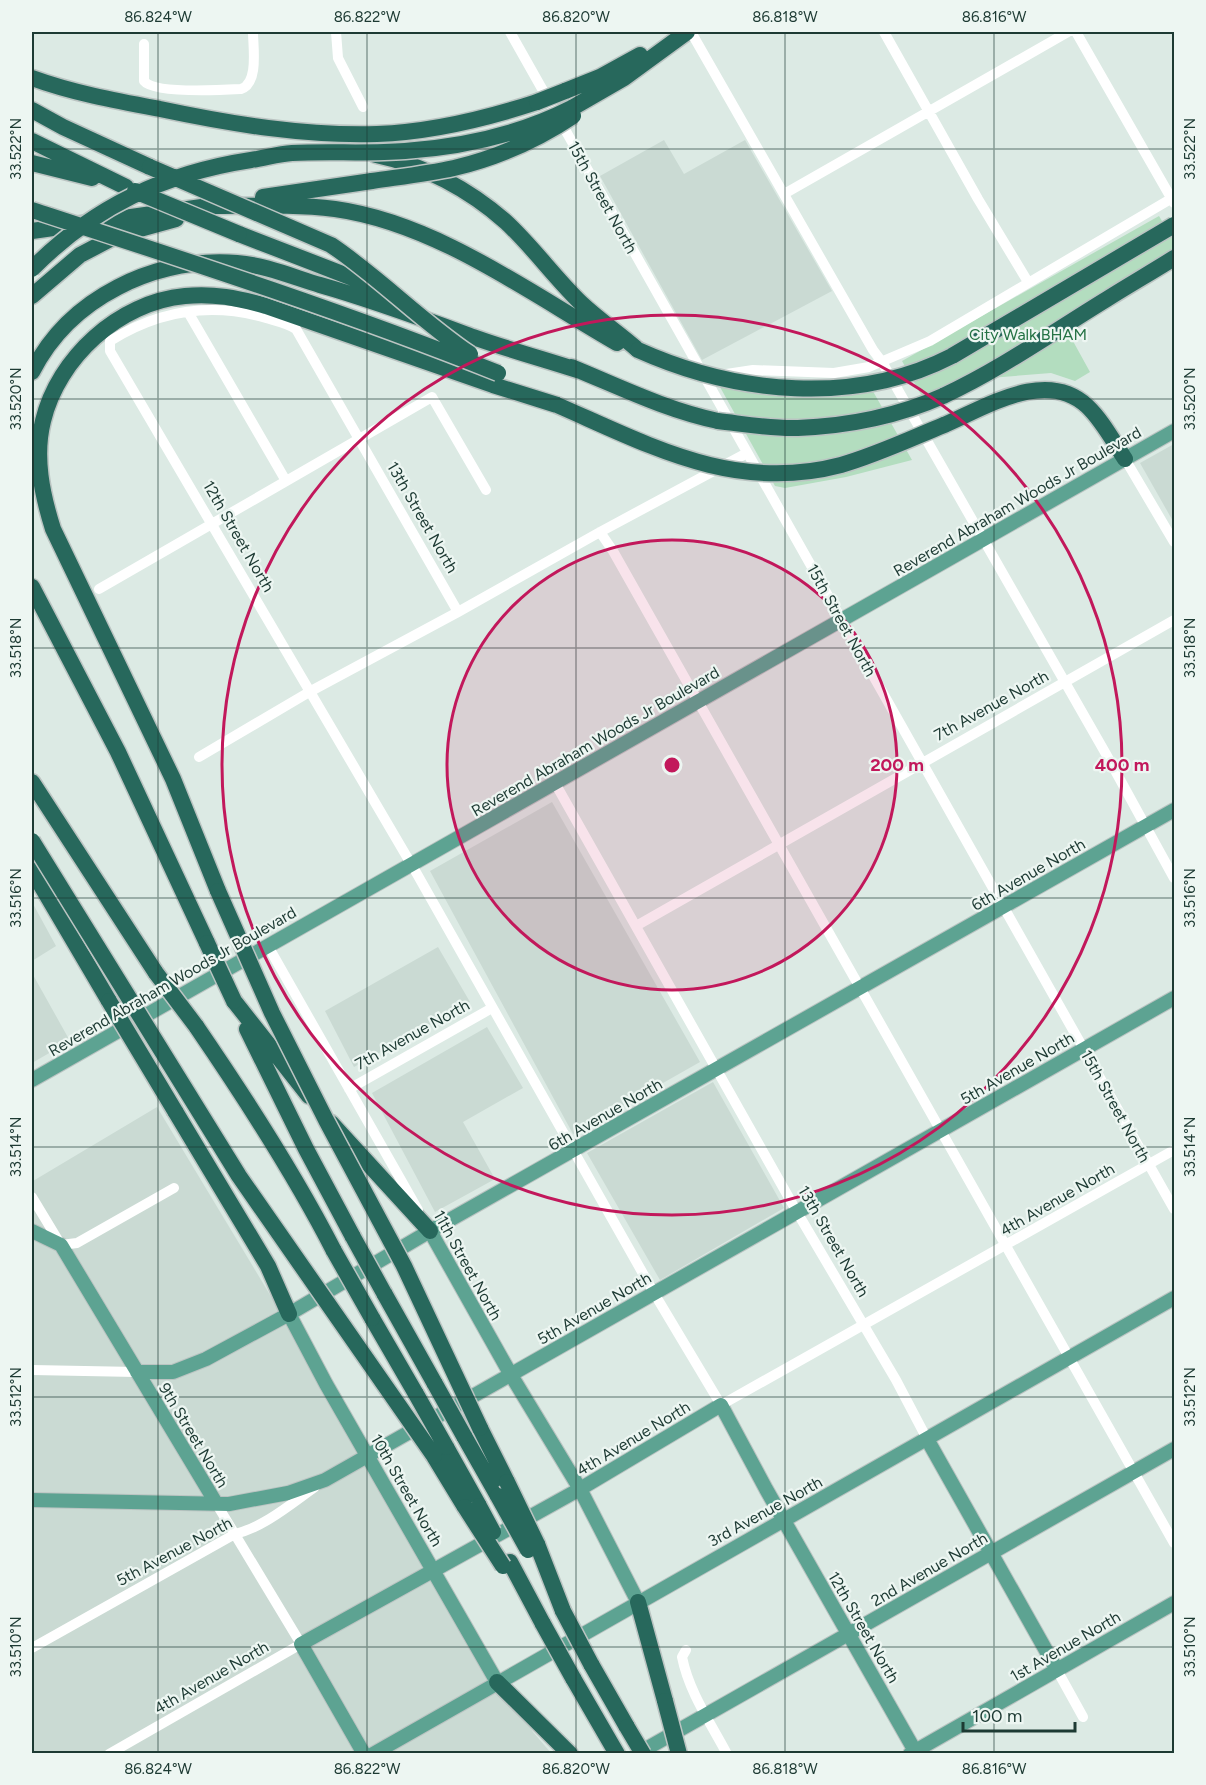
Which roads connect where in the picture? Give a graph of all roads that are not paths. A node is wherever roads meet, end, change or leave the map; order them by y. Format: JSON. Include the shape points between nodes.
{"nodes":[{"id":1,"x":253,"y":32,"type":"edge"},
{"id":2,"x":336,"y":32,"type":"edge"},
{"id":3,"x":510,"y":32,"type":"edge"},
{"id":4,"x":884,"y":32,"type":"edge"},
{"id":5,"x":1068,"y":32,"type":"edge"},
{"id":6,"x":1076,"y":32,"type":"edge"},
{"id":7,"x":682,"y":34,"type":"edge"},
{"id":8,"x":144,"y":44,"type":"dead end"},
{"id":9,"x":32,"y":78,"type":"edge"},
{"id":10,"x":363,"y":107,"type":"dead end"},
{"id":11,"x":32,"y":110,"type":"edge"},
{"id":12,"x":929,"y":111,"type":"junction"},
{"id":13,"x":573,"y":112,"type":"junction"},
{"id":14,"x":213,"y":120,"type":"junction"},
{"id":15,"x":32,"y":141,"type":"edge"},
{"id":16,"x":32,"y":163,"type":"edge"},
{"id":17,"x":126,"y":187,"type":"junction"},
{"id":18,"x":784,"y":194,"type":"junction"},
{"id":19,"x":1174,"y":199,"type":"edge"},
{"id":20,"x":212,"y":206,"type":"junction"},
{"id":21,"x":242,"y":206,"type":"junction"},
{"id":22,"x":32,"y":210,"type":"edge"},
{"id":23,"x":1174,"y":225,"type":"edge"},
{"id":24,"x":32,"y":231,"type":"edge"},
{"id":25,"x":1174,"y":258,"type":"edge"},
{"id":26,"x":32,"y":269,"type":"edge"},
{"id":27,"x":1028,"y":282,"type":"junction"},
{"id":28,"x":32,"y":296,"type":"edge"},
{"id":29,"x":188,"y":312,"type":"junction"},
{"id":30,"x":638,"y":350,"type":"junction"},
{"id":31,"x":110,"y":351,"type":"joint"},
{"id":32,"x":882,"y":362,"type":"junction"},
{"id":33,"x":580,"y":371,"type":"junction"},
{"id":34,"x":32,"y":372,"type":"edge"},
{"id":35,"x":498,"y":373,"type":"junction"},
{"id":36,"x":706,"y":379,"type":"junction"},
{"id":37,"x":556,"y":405,"type":"junction"},
{"id":38,"x":1174,"y":430,"type":"edge"},
{"id":39,"x":359,"y":439,"type":"junction"},
{"id":40,"x":747,"y":453,"type":"junction"},
{"id":41,"x":1125,"y":459,"type":"junction"},
{"id":42,"x":286,"y":481,"type":"junction"},
{"id":43,"x":486,"y":490,"type":"dead end"},
{"id":44,"x":213,"y":523,"type":"junction"},
{"id":45,"x":600,"y":531,"type":"junction"},
{"id":46,"x":983,"y":539,"type":"junction"},
{"id":47,"x":1174,"y":542,"type":"edge"},
{"id":48,"x":32,"y":579,"type":"edge"},
{"id":49,"x":99,"y":589,"type":"dead end"},
{"id":50,"x":35,"y":593,"type":"edge"},
{"id":51,"x":458,"y":612,"type":"junction"},
{"id":52,"x":842,"y":620,"type":"junction"},
{"id":53,"x":1174,"y":620,"type":"edge"},
{"id":54,"x":1065,"y":683,"type":"junction"},
{"id":55,"x":311,"y":691,"type":"junction"},
{"id":56,"x":698,"y":701,"type":"junction"},
{"id":57,"x":200,"y":757,"type":"dead end"},
{"id":58,"x":923,"y":763,"type":"junction"},
{"id":59,"x":32,"y":782,"type":"edge"},
{"id":60,"x":555,"y":783,"type":"junction"},
{"id":61,"x":1174,"y":810,"type":"edge"},
{"id":62,"x":1145,"y":826,"type":"junction"},
{"id":63,"x":32,"y":841,"type":"edge"},
{"id":64,"x":779,"y":845,"type":"junction"},
{"id":65,"x":410,"y":865,"type":"junction"},
{"id":66,"x":32,"y":870,"type":"edge"},
{"id":67,"x":32,"y":878,"type":"edge"},
{"id":68,"x":1174,"y":878,"type":"edge"},
{"id":69,"x":1004,"y":907,"type":"junction"},
{"id":70,"x":56,"y":914,"type":"junction"},
{"id":71,"x":636,"y":926,"type":"junction"},
{"id":72,"x":267,"y":946,"type":"junction"},
{"id":73,"x":860,"y":988,"type":"junction"},
{"id":74,"x":1174,"y":998,"type":"edge"},
{"id":75,"x":234,"y":1001,"type":"junction"},
{"id":76,"x":492,"y":1008,"type":"junction"},
{"id":77,"x":1084,"y":1049,"type":"junction"},
{"id":78,"x":717,"y":1069,"type":"junction"},
{"id":79,"x":32,"y":1080,"type":"edge"},
{"id":80,"x":349,"y":1089,"type":"junction"},
{"id":81,"x":941,"y":1130,"type":"junction"},
{"id":82,"x":1174,"y":1150,"type":"edge"},
{"id":83,"x":573,"y":1151,"type":"junction"},
{"id":84,"x":1149,"y":1165,"type":"junction"},
{"id":85,"x":174,"y":1188,"type":"dead end"},
{"id":86,"x":32,"y":1197,"type":"edge"},
{"id":87,"x":1174,"y":1209,"type":"edge"},
{"id":88,"x":797,"y":1212,"type":"junction"},
{"id":89,"x":32,"y":1231,"type":"edge"},
{"id":90,"x":430,"y":1231,"type":"junction"},
{"id":91,"x":61,"y":1245,"type":"junction"},
{"id":92,"x":1007,"y":1246,"type":"junction"},
{"id":93,"x":654,"y":1293,"type":"junction"},
{"id":94,"x":1174,"y":1298,"type":"edge"},
{"id":95,"x":289,"y":1314,"type":"junction"},
{"id":96,"x":863,"y":1325,"type":"junction"},
{"id":97,"x":1070,"y":1358,"type":"junction"},
{"id":98,"x":32,"y":1370,"type":"edge"},
{"id":99,"x":137,"y":1372,"type":"junction"},
{"id":100,"x":511,"y":1374,"type":"junction"},
{"id":101,"x":721,"y":1405,"type":"junction"},
{"id":102,"x":927,"y":1439,"type":"junction"},
{"id":103,"x":1174,"y":1449,"type":"edge"},
{"id":104,"x":440,"y":1451,"type":"junction"},
{"id":105,"x":368,"y":1455,"type":"junction"},
{"id":106,"x":1133,"y":1472,"type":"junction"},
{"id":107,"x":325,"y":1480,"type":"junction"},
{"id":108,"x":503,"y":1489,"type":"junction"},
{"id":109,"x":580,"y":1489,"type":"junction"},
{"id":110,"x":32,"y":1500,"type":"edge"},
{"id":111,"x":216,"y":1503,"type":"junction"},
{"id":112,"x":783,"y":1520,"type":"junction"},
{"id":113,"x":235,"y":1534,"type":"junction"},
{"id":114,"x":1174,"y":1544,"type":"edge"},
{"id":115,"x":991,"y":1553,"type":"junction"},
{"id":116,"x":433,"y":1569,"type":"junction"},
{"id":117,"x":638,"y":1602,"type":"junction"},
{"id":118,"x":1174,"y":1603,"type":"edge"},
{"id":119,"x":848,"y":1634,"type":"junction"},
{"id":120,"x":301,"y":1644,"type":"junction"},
{"id":121,"x":32,"y":1648,"type":"edge"},
{"id":122,"x":686,"y":1650,"type":"dead end"},
{"id":123,"x":1057,"y":1670,"type":"junction"},
{"id":124,"x":497,"y":1682,"type":"junction"},
{"id":125,"x":705,"y":1715,"type":"junction"},
{"id":126,"x":1083,"y":1717,"type":"dead end"},
{"id":127,"x":913,"y":1752,"type":"edge"},
{"id":128,"x":109,"y":1754,"type":"edge"},
{"id":129,"x":364,"y":1754,"type":"edge"},
{"id":130,"x":373,"y":1754,"type":"edge"},
{"id":131,"x":570,"y":1754,"type":"edge"},
{"id":132,"x":617,"y":1754,"type":"edge"},
{"id":133,"x":637,"y":1754,"type":"edge"},
{"id":134,"x":642,"y":1754,"type":"edge"},
{"id":135,"x":679,"y":1754,"type":"edge"},
{"id":136,"x":727,"y":1754,"type":"edge"}],
"edges":[{"from":1,"to":8,"type":"street","via":[[249,85],[238,90],[162,89],[145,83]]},
{"from":2,"to":10,"type":"street","via":[[338,58]]},
{"from":3,"to":36,"type":"street","name":"15th Street North"},
{"from":4,"to":12,"type":"street"},
{"from":5,"to":12,"type":"street"},
{"from":6,"to":19,"type":"street"},
{"from":7,"to":13,"type":"highway","via":[[652,62]]},
{"from":7,"to":14,"type":"highway","bridge":true,"via":[[600,77],[471,122],[378,134],[326,133]]},
{"from":7,"to":18,"type":"street"},
{"from":9,"to":14,"type":"highway","via":[[81,94]]},
{"from":11,"to":35,"type":"highway","bridge":true,"via":[[150,167],[332,245],[449,340]]},
{"from":12,"to":18,"type":"street"},
{"from":12,"to":27,"type":"street"},
{"from":13,"to":20,"type":"highway","bridge":true,"via":[[551,130],[480,161]]},
{"from":13,"to":26,"type":"highway","bridge":true,"via":[[445,147],[274,155],[165,180],[90,220],[53,247]]},
{"from":14,"to":30,"type":"highway","via":[[243,130],[390,158],[442,178],[506,223],[581,303]]},
{"from":15,"to":17,"type":"highway"},
{"from":16,"to":17,"type":"highway"},
{"from":17,"to":33,"type":"highway","bridge":true},
{"from":18,"to":32,"type":"street"},
{"from":19,"to":27,"type":"street"},
{"from":20,"to":21,"type":"highway"},
{"from":20,"to":24,"type":"highway"},
{"from":21,"to":28,"type":"highway","via":[[118,235],[80,255]]},
{"from":21,"to":30,"type":"highway","via":[[337,209],[411,229],[483,265],[625,348]]},
{"from":22,"to":35,"type":"highway","bridge":true,"via":[[231,274]]},
{"from":23,"to":30,"type":"highway","bridge":true,"via":[[932,367],[889,380],[847,387],[759,386],[696,372]]},
{"from":25,"to":33,"type":"highway","bridge":true,"via":[[951,392],[905,411],[848,423],[780,428],[718,421],[678,412]]},
{"from":27,"to":32,"type":"street","via":[[930,341]]},
{"from":29,"to":31,"type":"street","name":"13th Street North","via":[[132,328],[110,341]]},
{"from":29,"to":39,"type":"street","name":"13th Street North","via":[[236,311],[296,329]]},
{"from":29,"to":42,"type":"street"},
{"from":31,"to":44,"type":"street","name":"12th Street North"},
{"from":32,"to":36,"type":"street","via":[[834,373],[753,370]]},
{"from":32,"to":46,"type":"street"},
{"from":33,"to":34,"type":"highway","via":[[379,302],[262,267],[221,262],[160,270],[103,295],[69,322]]},
{"from":35,"to":37,"type":"highway"},
{"from":36,"to":40,"type":"street","name":"15th Street North"},
{"from":37,"to":41,"type":"highway","bridge":true,"via":[[697,462],[765,474],[842,464],[1010,397],[1049,389],[1064,392],[1086,405]]},
{"from":37,"to":108,"type":"highway","bridge":true,"via":[[231,296],[166,299],[126,315],[92,339],[78,355],[56,388],[42,423],[40,460],[41,488],[53,529],[173,780],[272,1013],[404,1266],[480,1428]]},
{"from":38,"to":41,"type":"main road","name":"Reverend Abraham Woods Jr Boulevard"},
{"from":39,"to":42,"type":"street"},
{"from":39,"to":43,"type":"street","via":[[432,397]]},
{"from":39,"to":51,"type":"street","name":"13th Street North"},
{"from":40,"to":45,"type":"street"},
{"from":40,"to":52,"type":"street","name":"15th Street North"},
{"from":41,"to":46,"type":"main road","name":"Reverend Abraham Woods Jr Boulevard"},
{"from":41,"to":47,"type":"street"},
{"from":42,"to":44,"type":"street"},
{"from":44,"to":49,"type":"street"},
{"from":44,"to":55,"type":"street","name":"12th Street North"},
{"from":45,"to":51,"type":"street"},
{"from":45,"to":56,"type":"street"},
{"from":46,"to":52,"type":"main road","name":"Reverend Abraham Woods Jr Boulevard"},
{"from":46,"to":54,"type":"street"},
{"from":48,"to":50,"type":"highway"},
{"from":50,"to":75,"type":"highway","bridge":true,"via":[[118,752]]},
{"from":51,"to":55,"type":"street"},
{"from":52,"to":56,"type":"main road","name":"Reverend Abraham Woods Jr Boulevard"},
{"from":52,"to":58,"type":"street","name":"15th Street North"},
{"from":53,"to":54,"type":"street","name":"7th Avenue North"},
{"from":54,"to":58,"type":"street","name":"7th Avenue North"},
{"from":54,"to":62,"type":"street"},
{"from":55,"to":57,"type":"street"},
{"from":55,"to":65,"type":"street","name":"12th Street North"},
{"from":56,"to":60,"type":"main road","name":"Reverend Abraham Woods Jr Boulevard"},
{"from":56,"to":64,"type":"street"},
{"from":58,"to":64,"type":"street","name":"7th Avenue North"},
{"from":58,"to":69,"type":"street","name":"15th Street North"},
{"from":59,"to":104,"type":"highway","bridge":true,"via":[[156,973],[235,1084],[309,1203],[416,1394]]},
{"from":60,"to":65,"type":"main road","name":"Reverend Abraham Woods Jr Boulevard"},
{"from":60,"to":71,"type":"street","name":"13th Street North"},
{"from":61,"to":62,"type":"main road","name":"6th Avenue North"},
{"from":62,"to":68,"type":"street"},
{"from":62,"to":69,"type":"main road","name":"6th Avenue North"},
{"from":63,"to":104,"type":"highway","bridge":true,"via":[[250,1193]]},
{"from":64,"to":71,"type":"street","name":"7th Avenue North"},
{"from":64,"to":73,"type":"street"},
{"from":65,"to":72,"type":"main road","name":"Reverend Abraham Woods Jr Boulevard"},
{"from":65,"to":76,"type":"street","name":"12th Street North"},
{"from":66,"to":70,"type":"highway"},
{"from":67,"to":70,"type":"highway"},
{"from":69,"to":73,"type":"main road","name":"6th Avenue North"},
{"from":69,"to":77,"type":"street","name":"15th Street North"},
{"from":70,"to":95,"type":"highway","bridge":true,"via":[[267,1266]]},
{"from":71,"to":78,"type":"street","name":"13th Street North"},
{"from":72,"to":79,"type":"main road","name":"Reverend Abraham Woods Jr Boulevard"},
{"from":72,"to":80,"type":"street","name":"11th Street North"},
{"from":73,"to":78,"type":"main road","name":"6th Avenue North"},
{"from":73,"to":81,"type":"street"},
{"from":74,"to":77,"type":"main road","name":"5th Avenue North"},
{"from":75,"to":90,"type":"highway","via":[[334,1126]]},
{"from":75,"to":108,"type":"highway","bridge":true,"via":[[353,1237],[464,1436]]},
{"from":76,"to":80,"type":"street","name":"7th Avenue North"},
{"from":76,"to":83,"type":"street","name":"12th Street North"},
{"from":77,"to":81,"type":"main road","name":"5th Avenue North"},
{"from":77,"to":84,"type":"street","name":"15th Street North"},
{"from":78,"to":83,"type":"main road","name":"6th Avenue North"},
{"from":78,"to":88,"type":"street","name":"13th Street North"},
{"from":80,"to":90,"type":"street","name":"11th Street North"},
{"from":81,"to":88,"type":"main road","name":"5th Avenue North"},
{"from":81,"to":92,"type":"street"},
{"from":82,"to":84,"type":"street","name":"4th Avenue North"},
{"from":83,"to":90,"type":"main road","name":"6th Avenue North"},
{"from":83,"to":93,"type":"street","name":"12th Street North"},
{"from":84,"to":87,"type":"street","name":"15th Street North"},
{"from":84,"to":92,"type":"street","name":"4th Avenue North"},
{"from":85,"to":91,"type":"street","via":[[77,1243]]},
{"from":86,"to":91,"type":"street","name":"9th Street North"},
{"from":88,"to":93,"type":"main road","name":"5th Avenue North"},
{"from":88,"to":96,"type":"street","name":"13th Street North"},
{"from":89,"to":91,"type":"main road"},
{"from":90,"to":95,"type":"main road","name":"6th Avenue North"},
{"from":90,"to":100,"type":"main road","name":"11th Street North"},
{"from":91,"to":99,"type":"main road","name":"9th Street North"},
{"from":92,"to":96,"type":"street","name":"4th Avenue North"},
{"from":92,"to":97,"type":"street"},
{"from":93,"to":100,"type":"main road","name":"5th Avenue North"},
{"from":93,"to":101,"type":"street","name":"12th Street North"},
{"from":94,"to":97,"type":"main road","name":"3rd Avenue North"},
{"from":95,"to":99,"type":"main road","name":"6th Avenue North","via":[[206,1359],[173,1372]]},
{"from":95,"to":105,"type":"main road","name":"10th Street North"},
{"from":96,"to":101,"type":"street","name":"4th Avenue North"},
{"from":96,"to":102,"type":"street","name":"13th Street North"},
{"from":97,"to":102,"type":"main road","name":"3rd Avenue North"},
{"from":97,"to":106,"type":"street"},
{"from":98,"to":99,"type":"street","name":"6th Avenue North"},
{"from":99,"to":111,"type":"main road","name":"9th Street North"},
{"from":100,"to":105,"type":"main road","name":"5th Avenue North"},
{"from":100,"to":109,"type":"main road","name":"11th Street North"},
{"from":101,"to":109,"type":"main road","name":"4th Avenue North"},
{"from":101,"to":112,"type":"main road","name":"12th Street North"},
{"from":102,"to":112,"type":"main road","name":"3rd Avenue North"},
{"from":102,"to":115,"type":"main road","name":"13th Street North"},
{"from":103,"to":106,"type":"main road","name":"2nd Avenue North"},
{"from":104,"to":132,"type":"highway","bridge":true},
{"from":105,"to":107,"type":"main road","name":"5th Avenue North"},
{"from":105,"to":116,"type":"main road","name":"10th Street North"},
{"from":106,"to":114,"type":"street"},
{"from":106,"to":115,"type":"main road","name":"2nd Avenue North"},
{"from":107,"to":111,"type":"main road","via":[[288,1493]]},
{"from":107,"to":113,"type":"street","name":"5th Avenue North","via":[[278,1513],[246,1532]]},
{"from":108,"to":134,"type":"highway","bridge":true,"via":[[563,1611]]},
{"from":109,"to":116,"type":"main road","name":"4th Avenue North"},
{"from":109,"to":117,"type":"main road","name":"11th Street North"},
{"from":110,"to":111,"type":"main road"},
{"from":111,"to":113,"type":"street","name":"9th Street North"},
{"from":112,"to":117,"type":"main road","name":"3rd Avenue North"},
{"from":112,"to":119,"type":"main road","name":"12th Street North"},
{"from":113,"to":120,"type":"street","name":"9th Street North"},
{"from":113,"to":121,"type":"street","name":"5th Avenue North"},
{"from":115,"to":119,"type":"main road","name":"2nd Avenue North"},
{"from":115,"to":123,"type":"main road","name":"13th Street North"},
{"from":116,"to":120,"type":"main road","name":"4th Avenue North"},
{"from":116,"to":124,"type":"main road","name":"10th Street North"},
{"from":117,"to":124,"type":"main road","name":"3rd Avenue North"},
{"from":117,"to":135,"type":"highway","bridge":true},
{"from":118,"to":123,"type":"main road","name":"1st Avenue North"},
{"from":119,"to":125,"type":"main road","name":"2nd Avenue North"},
{"from":119,"to":127,"type":"main road","name":"12th Street North"},
{"from":120,"to":128,"type":"street","name":"4th Avenue North"},
{"from":120,"to":129,"type":"main road","name":"9th Street North"},
{"from":122,"to":125,"type":"street","via":[[682,1657],[684,1670]]},
{"from":123,"to":126,"type":"street","name":"13th Street North"},
{"from":123,"to":127,"type":"main road","name":"1st Avenue North"},
{"from":124,"to":130,"type":"main road","name":"3rd Avenue North"},
{"from":124,"to":131,"type":"highway"},
{"from":125,"to":133,"type":"main road","name":"2nd Avenue North"},
{"from":125,"to":136,"type":"street"}]}
